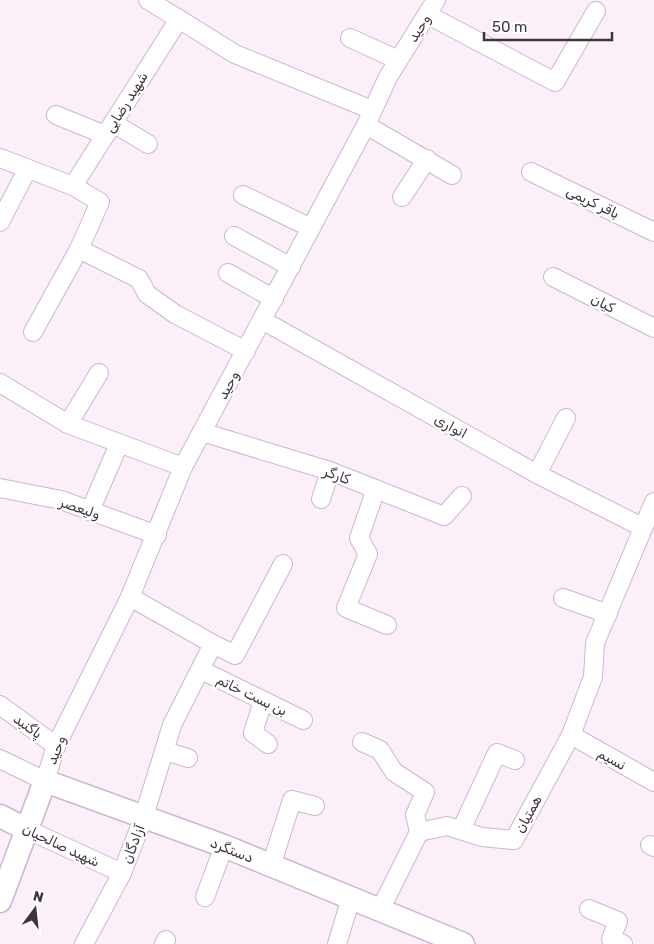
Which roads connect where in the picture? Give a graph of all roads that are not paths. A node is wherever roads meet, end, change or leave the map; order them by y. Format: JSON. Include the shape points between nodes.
{"nodes":[{"id":1,"x":148,"y":0,"type":"edge"},
{"id":2,"x":432,"y":8,"type":"edge"},
{"id":3,"x":596,"y":11,"type":"dead end"},
{"id":4,"x":179,"y":18,"type":"junction"},
{"id":5,"x":350,"y":38,"type":"dead end"},
{"id":6,"x":398,"y":60,"type":"junction"},
{"id":7,"x":56,"y":115,"type":"dead end"},
{"id":8,"x":369,"y":118,"type":"junction"},
{"id":9,"x":109,"y":129,"type":"junction"},
{"id":10,"x":148,"y":144,"type":"dead end"},
{"id":11,"x":0,"y":158,"type":"edge"},
{"id":12,"x":427,"y":159,"type":"junction"},
{"id":13,"x":27,"y":170,"type":"junction"},
{"id":14,"x":531,"y":172,"type":"dead end"},
{"id":15,"x":452,"y":175,"type":"dead end"},
{"id":16,"x":72,"y":186,"type":"junction"},
{"id":17,"x":243,"y":195,"type":"dead end"},
{"id":18,"x":402,"y":197,"type":"dead end"},
{"id":19,"x":0,"y":222,"type":"edge"},
{"id":20,"x":311,"y":228,"type":"junction"},
{"id":21,"x":654,"y":232,"type":"edge"},
{"id":22,"x":234,"y":236,"type":"dead end"},
{"id":23,"x":79,"y":249,"type":"junction"},
{"id":24,"x":291,"y":267,"type":"junction"},
{"id":25,"x":228,"y":273,"type":"dead end"},
{"id":26,"x":553,"y":277,"type":"dead end"},
{"id":27,"x":274,"y":299,"type":"junction"},
{"id":28,"x":262,"y":320,"type":"junction"},
{"id":29,"x":654,"y":328,"type":"edge"},
{"id":30,"x":33,"y":332,"type":"dead end"},
{"id":31,"x":246,"y":351,"type":"junction"},
{"id":32,"x":99,"y":373,"type":"dead end"},
{"id":33,"x":0,"y":383,"type":"edge"},
{"id":34,"x":566,"y":418,"type":"dead end"},
{"id":35,"x":68,"y":424,"type":"junction"},
{"id":36,"x":202,"y":432,"type":"junction"},
{"id":37,"x":119,"y":444,"type":"junction"},
{"id":38,"x":183,"y":467,"type":"junction"},
{"id":39,"x":330,"y":471,"type":"junction"},
{"id":40,"x":537,"y":474,"type":"junction"},
{"id":41,"x":0,"y":490,"type":"edge"},
{"id":42,"x":376,"y":490,"type":"junction"},
{"id":43,"x":462,"y":496,"type":"dead end"},
{"id":44,"x":321,"y":499,"type":"dead end"},
{"id":45,"x":654,"y":502,"type":"edge"},
{"id":46,"x":90,"y":511,"type":"junction"},
{"id":47,"x":642,"y":527,"type":"junction"},
{"id":48,"x":157,"y":535,"type":"junction"},
{"id":49,"x":283,"y":564,"type":"dead end"},
{"id":50,"x":130,"y":596,"type":"junction"},
{"id":51,"x":563,"y":598,"type":"dead end"},
{"id":52,"x":608,"y":614,"type":"junction"},
{"id":53,"x":387,"y":625,"type":"dead end"},
{"id":54,"x":213,"y":644,"type":"junction"},
{"id":55,"x":201,"y":670,"type":"junction"},
{"id":56,"x":263,"y":700,"type":"junction"},
{"id":57,"x":0,"y":705,"type":"edge"},
{"id":58,"x":303,"y":720,"type":"dead end"},
{"id":59,"x":571,"y":735,"type":"junction"},
{"id":60,"x":362,"y":742,"type":"dead end"},
{"id":61,"x":268,"y":744,"type":"dead end"},
{"id":62,"x":56,"y":746,"type":"junction"},
{"id":63,"x":165,"y":751,"type":"junction"},
{"id":64,"x":188,"y":758,"type":"dead end"},
{"id":65,"x":0,"y":759,"type":"edge"},
{"id":66,"x":515,"y":760,"type":"dead end"},
{"id":67,"x":44,"y":782,"type":"junction"},
{"id":68,"x":654,"y":782,"type":"edge"},
{"id":69,"x":315,"y":806,"type":"dead end"},
{"id":70,"x":0,"y":816,"type":"edge"},
{"id":71,"x":144,"y":816,"type":"junction"},
{"id":72,"x":26,"y":829,"type":"junction"},
{"id":73,"x":461,"y":830,"type":"junction"},
{"id":74,"x":419,"y":832,"type":"junction"},
{"id":75,"x":224,"y":846,"type":"junction"},
{"id":76,"x":271,"y":866,"type":"junction"},
{"id":77,"x":122,"y":873,"type":"junction"},
{"id":78,"x":205,"y":897,"type":"dead end"},
{"id":79,"x":352,"y":898,"type":"junction"},
{"id":80,"x":0,"y":901,"type":"edge"},
{"id":81,"x":589,"y":909,"type":"dead end"},
{"id":82,"x":380,"y":910,"type":"junction"},
{"id":83,"x":343,"y":942,"type":"edge"},
{"id":84,"x":84,"y":944,"type":"edge"},
{"id":85,"x":463,"y":944,"type":"edge"},
{"id":86,"x":623,"y":944,"type":"edge"}],
"edges":[{"from":1,"to":4,"type":"street"},
{"from":2,"to":3,"type":"street","via":[[555,82]]},
{"from":2,"to":6,"type":"street","name":"وحید"},
{"from":4,"to":8,"type":"street","via":[[235,54]]},
{"from":4,"to":9,"type":"street","name":"شهید رضایی"},
{"from":5,"to":6,"type":"street"},
{"from":6,"to":8,"type":"street","name":"وحید"},
{"from":7,"to":9,"type":"street"},
{"from":8,"to":12,"type":"street"},
{"from":8,"to":20,"type":"street","name":"وحید"},
{"from":9,"to":10,"type":"street"},
{"from":9,"to":16,"type":"street","name":"شهید رضایی"},
{"from":11,"to":13,"type":"street"},
{"from":12,"to":15,"type":"street"},
{"from":12,"to":18,"type":"street"},
{"from":13,"to":16,"type":"street"},
{"from":13,"to":19,"type":"street"},
{"from":14,"to":21,"type":"street","name":"باقر کریمی"},
{"from":16,"to":23,"type":"street","via":[[100,202]]},
{"from":17,"to":20,"type":"street"},
{"from":20,"to":24,"type":"street","name":"وحید"},
{"from":22,"to":24,"type":"street"},
{"from":23,"to":30,"type":"street"},
{"from":23,"to":31,"type":"street","via":[[139,279],[147,294],[175,314]]},
{"from":24,"to":27,"type":"street","name":"وحید"},
{"from":25,"to":27,"type":"street"},
{"from":26,"to":29,"type":"street","name":"کیان"},
{"from":27,"to":28,"type":"street","name":"وحید"},
{"from":28,"to":31,"type":"street","name":"وحید"},
{"from":28,"to":40,"type":"street","name":"انواری"},
{"from":31,"to":36,"type":"street","name":"وحید"},
{"from":32,"to":35,"type":"street"},
{"from":33,"to":35,"type":"street"},
{"from":34,"to":40,"type":"street"},
{"from":35,"to":37,"type":"street"},
{"from":36,"to":38,"type":"street","name":"وحید"},
{"from":36,"to":39,"type":"street","name":"کارگر"},
{"from":37,"to":38,"type":"street"},
{"from":37,"to":46,"type":"street"},
{"from":38,"to":48,"type":"street","name":"وحید"},
{"from":39,"to":42,"type":"street","name":"کارگر"},
{"from":39,"to":44,"type":"street"},
{"from":40,"to":47,"type":"street","name":"انواری"},
{"from":41,"to":46,"type":"street","name":"ولیعصر","via":[[61,500]]},
{"from":42,"to":43,"type":"street","name":"کارگر","via":[[444,516]]},
{"from":42,"to":53,"type":"street","via":[[359,538],[368,554],[346,608]]},
{"from":45,"to":47,"type":"street","name":"همتیان"},
{"from":46,"to":48,"type":"street","name":"ولیعصر"},
{"from":47,"to":52,"type":"street","name":"همتیان"},
{"from":48,"to":50,"type":"street","name":"وحید"},
{"from":49,"to":54,"type":"street","via":[[235,655]]},
{"from":50,"to":54,"type":"street"},
{"from":50,"to":62,"type":"street","name":"وحید"},
{"from":51,"to":52,"type":"street"},
{"from":52,"to":59,"type":"street","name":"همتیان","via":[[595,643],[593,677]]},
{"from":54,"to":55,"type":"street","name":"آزادگان"},
{"from":55,"to":56,"type":"street","name":"بن بست خاتم"},
{"from":55,"to":63,"type":"street","name":"آزادگان","via":[[172,725]]},
{"from":56,"to":58,"type":"street","name":"بن بست خاتم"},
{"from":56,"to":61,"type":"street","via":[[253,733]]},
{"from":57,"to":62,"type":"street","name":"پاگنبد"},
{"from":59,"to":68,"type":"street","name":"نسیم"},
{"from":59,"to":73,"type":"street","name":"همتیان","via":[[514,840],[482,837]]},
{"from":60,"to":74,"type":"street","via":[[380,750],[394,772],[425,792],[414,815]]},
{"from":62,"to":67,"type":"street","name":"وحید"},
{"from":63,"to":64,"type":"street"},
{"from":63,"to":71,"type":"street","name":"آزادگان"},
{"from":65,"to":67,"type":"street","name":"دستگرد"},
{"from":66,"to":73,"type":"street","via":[[497,753]]},
{"from":67,"to":71,"type":"street","name":"دستگرد"},
{"from":67,"to":72,"type":"street"},
{"from":69,"to":76,"type":"street","via":[[292,800]]},
{"from":70,"to":72,"type":"street","name":"شهید صالحیان"},
{"from":71,"to":75,"type":"street","name":"دستگرد"},
{"from":71,"to":77,"type":"street","name":"آزادگان"},
{"from":72,"to":77,"type":"street","name":"شهید صالحیان"},
{"from":72,"to":80,"type":"street"},
{"from":73,"to":74,"type":"street","name":"همتیان","via":[[447,826]]},
{"from":74,"to":82,"type":"street"},
{"from":75,"to":76,"type":"street","name":"دستگرد"},
{"from":75,"to":78,"type":"street"},
{"from":76,"to":79,"type":"street","name":"دستگرد"},
{"from":77,"to":84,"type":"street","name":"آزادگان"},
{"from":79,"to":82,"type":"street","name":"دستگرد"},
{"from":79,"to":83,"type":"street"},
{"from":81,"to":86,"type":"street","via":[[618,920],[611,938]]},
{"from":82,"to":85,"type":"street","name":"دستگرد"}]}
